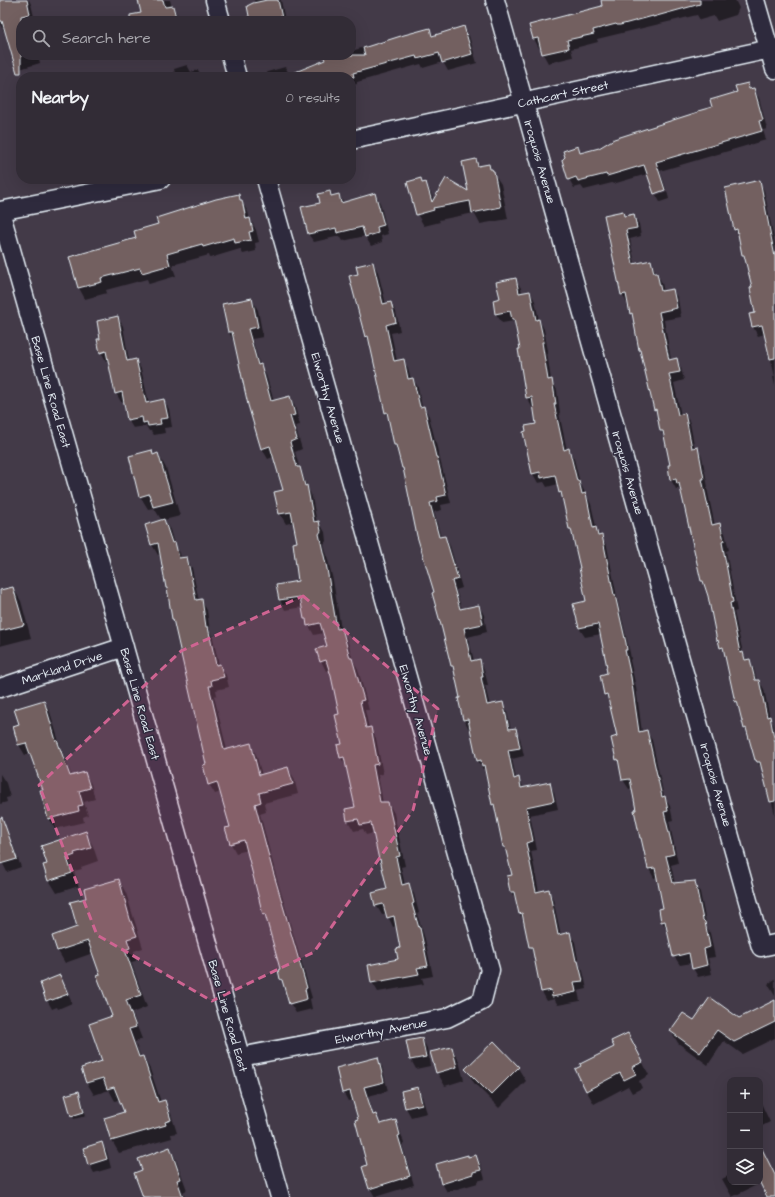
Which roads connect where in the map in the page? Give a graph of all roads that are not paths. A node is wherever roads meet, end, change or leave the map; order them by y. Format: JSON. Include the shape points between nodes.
{"nodes":[{"id":1,"x":216,"y":0,"type":"edge"},
{"id":2,"x":495,"y":0,"type":"edge"},
{"id":3,"x":755,"y":0,"type":"edge"},
{"id":4,"x":220,"y":16,"type":"edge"},
{"id":5,"x":772,"y":49,"type":"edge"},
{"id":6,"x":232,"y":60,"type":"edge"},
{"id":7,"x":775,"y":69,"type":"edge"},
{"id":8,"x":236,"y":72,"type":"edge"},
{"id":9,"x":524,"y":103,"type":"junction"},
{"id":10,"x":356,"y":139,"type":"edge"},
{"id":11,"x":136,"y":184,"type":"edge"},
{"id":12,"x":267,"y":184,"type":"edge"},
{"id":13,"x":0,"y":211,"type":"edge"},
{"id":14,"x":124,"y":647,"type":"junction"},
{"id":15,"x":0,"y":688,"type":"edge"},
{"id":16,"x":768,"y":946,"type":"edge"},
{"id":17,"x":240,"y":1057,"type":"junction"},
{"id":18,"x":280,"y":1197,"type":"edge"}],
"edges":[{"from":1,"to":4,"type":"street"},
{"from":2,"to":9,"type":"street","name":"Iroquois Avenue"},
{"from":3,"to":5,"type":"street"},
{"from":5,"to":7,"type":"street"},
{"from":5,"to":9,"type":"street","name":"Cathcart Street"},
{"from":6,"to":8,"type":"street"},
{"from":9,"to":10,"type":"street","name":"Cathcart Street"},
{"from":9,"to":16,"type":"street","name":"Iroquois Avenue"},
{"from":11,"to":13,"type":"street"},
{"from":12,"to":17,"type":"street","name":"Elworthy Avenue","via":[[490,970],[482,1001],[447,1018]]},
{"from":13,"to":14,"type":"street","name":"Base Line Road East"},
{"from":14,"to":15,"type":"street","name":"Markland Drive"},
{"from":14,"to":17,"type":"street","name":"Base Line Road East"},
{"from":17,"to":18,"type":"street","name":"Base Line Road East"}]}
